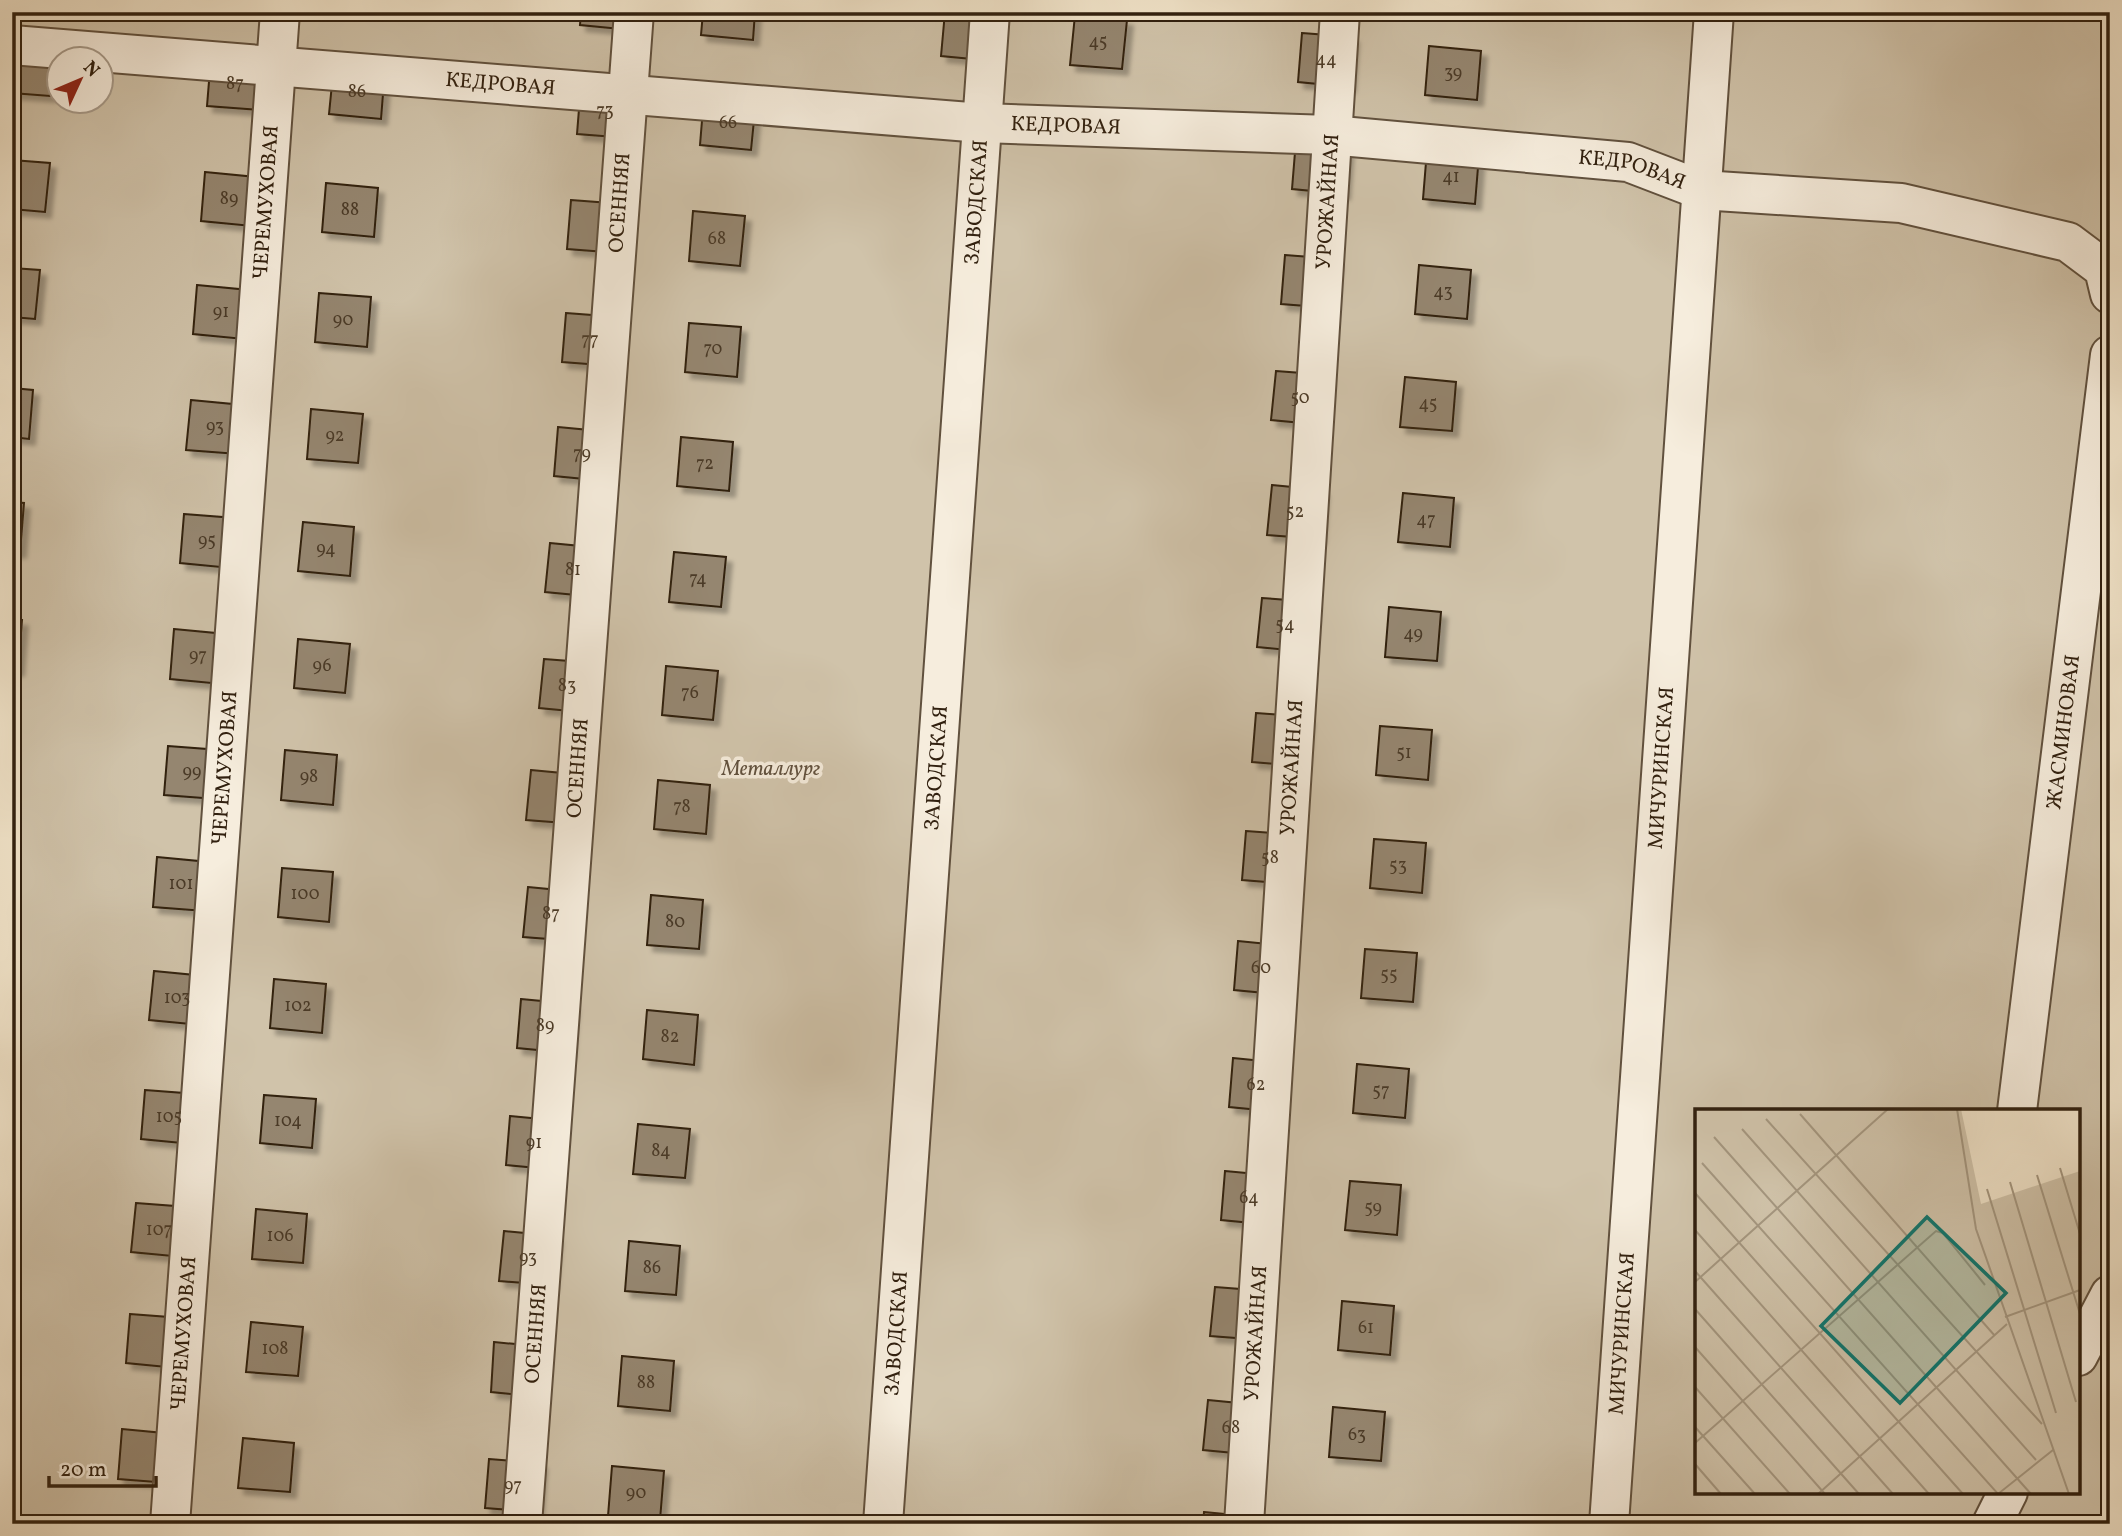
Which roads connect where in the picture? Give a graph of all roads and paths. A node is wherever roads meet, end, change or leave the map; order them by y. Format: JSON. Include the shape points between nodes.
{"nodes":[{"id":1,"x":280,"y":12,"type":"edge"},
{"id":2,"x":634,"y":12,"type":"edge"},
{"id":3,"x":990,"y":12,"type":"edge"},
{"id":4,"x":1340,"y":12,"type":"edge"},
{"id":5,"x":1714,"y":12,"type":"edge"},
{"id":6,"x":12,"y":46,"type":"edge"},
{"id":7,"x":276,"y":66,"type":"junction"},
{"id":8,"x":628,"y":96,"type":"junction"},
{"id":9,"x":982,"y":123,"type":"junction"},
{"id":10,"x":1330,"y":135,"type":"junction"},
{"id":11,"x":1701,"y":190,"type":"junction"},
{"id":12,"x":2107,"y":282,"type":"edge"},
{"id":13,"x":2110,"y":355,"type":"edge"},
{"id":14,"x":2017,"y":1109,"type":"edge"},
{"id":15,"x":2110,"y":1295,"type":"edge"},
{"id":16,"x":2080,"y":1352,"type":"edge"},
{"id":17,"x":2007,"y":1494,"type":"edge"},
{"id":18,"x":170,"y":1524,"type":"edge"},
{"id":19,"x":522,"y":1524,"type":"edge"},
{"id":20,"x":883,"y":1524,"type":"edge"},
{"id":21,"x":1244,"y":1524,"type":"edge"},
{"id":22,"x":1608,"y":1524,"type":"edge"},
{"id":23,"x":1992,"y":1524,"type":"edge"}],
"edges":[{"from":1,"to":7,"type":"street","name":"ЧЕРЕМУХОВАЯ"},
{"from":2,"to":8,"type":"street","name":"ОСЕННЯЯ"},
{"from":3,"to":9,"type":"street","name":"ЗАВОДСКАЯ"},
{"from":4,"to":10,"type":"street","name":"УРОЖАЙНАЯ"},
{"from":5,"to":11,"type":"street","name":"МИЧУРИНСКАЯ"},
{"from":6,"to":7,"type":"street","name":"КЕДРОВАЯ"},
{"from":7,"to":8,"type":"street","name":"КЕДРОВАЯ"},
{"from":7,"to":18,"type":"street","name":"ЧЕРЕМУХОВАЯ"},
{"from":8,"to":9,"type":"street","name":"КЕДРОВАЯ"},
{"from":8,"to":19,"type":"street","name":"ОСЕННЯЯ"},
{"from":9,"to":10,"type":"street","name":"КЕДРОВАЯ"},
{"from":9,"to":20,"type":"street","name":"ЗАВОДСКАЯ"},
{"from":10,"to":11,"type":"street","name":"КЕДРОВАЯ","via":[[1628,162]]},
{"from":10,"to":21,"type":"street","name":"УРОЖАЙНАЯ"},
{"from":11,"to":12,"type":"street","name":"КЕДРОВАЯ","via":[[1901,203],[2068,242]]},
{"from":11,"to":22,"type":"street","name":"МИЧУРИНСКАЯ"},
{"from":13,"to":14,"type":"street","name":"ЖАСМИНОВАЯ"},
{"from":15,"to":16,"type":"street"},
{"from":17,"to":23,"type":"street"}]}
